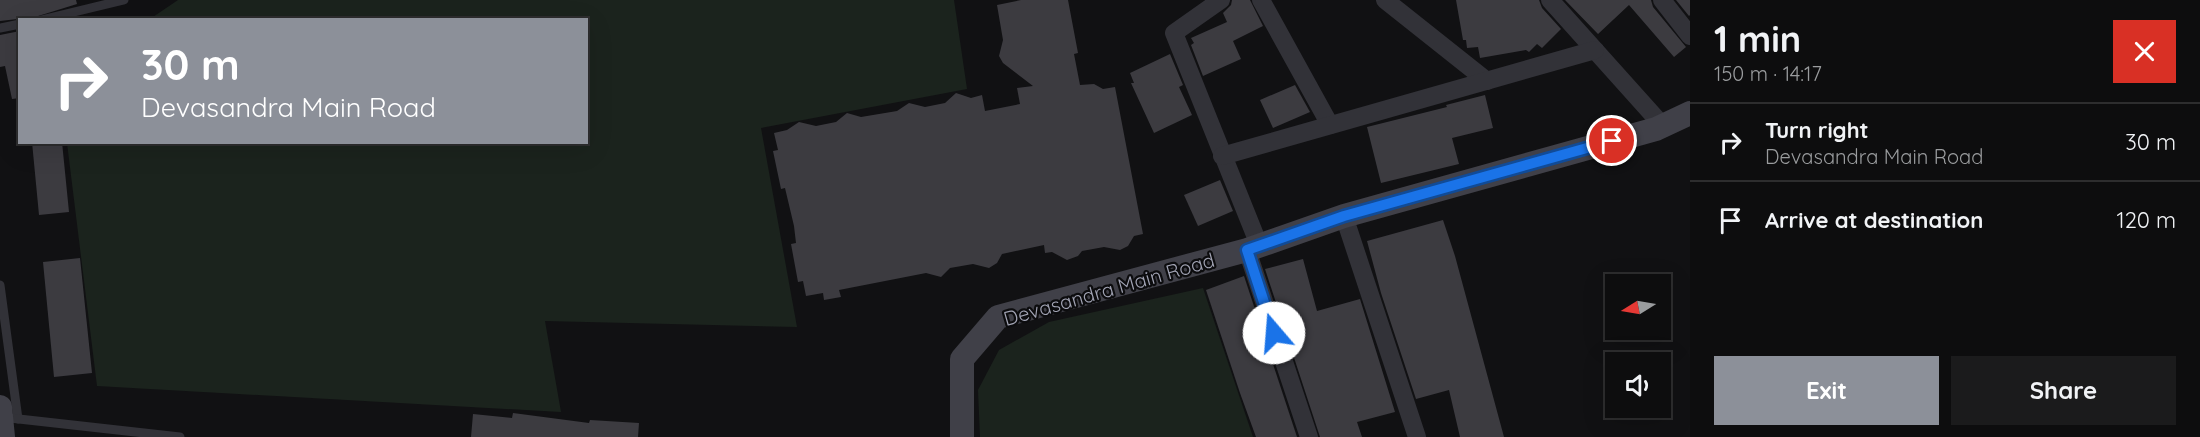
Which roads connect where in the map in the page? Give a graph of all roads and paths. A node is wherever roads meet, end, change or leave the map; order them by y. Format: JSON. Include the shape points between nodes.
{"nodes":[{"id":1,"x":124,"y":0,"type":"edge"},
{"id":2,"x":1221,"y":0,"type":"edge"},
{"id":3,"x":1262,"y":0,"type":"edge"},
{"id":4,"x":1386,"y":0,"type":"edge"},
{"id":5,"x":1550,"y":0,"type":"edge"},
{"id":6,"x":1662,"y":0,"type":"edge"},
{"id":7,"x":49,"y":18,"type":"edge"},
{"id":8,"x":18,"y":24,"type":"edge"},
{"id":9,"x":0,"y":28,"type":"edge"},
{"id":10,"x":1690,"y":36,"type":"edge"},
{"id":11,"x":1595,"y":50,"type":"junction"},
{"id":12,"x":1488,"y":81,"type":"junction"},
{"id":13,"x":1690,"y":113,"type":"edge"},
{"id":14,"x":1330,"y":125,"type":"junction"},
{"id":15,"x":1663,"y":126,"type":"junction"},
{"id":16,"x":1222,"y":156,"type":"junction"},
{"id":17,"x":1344,"y":216,"type":"junction"},
{"id":18,"x":1253,"y":247,"type":"junction"},
{"id":19,"x":0,"y":285,"type":"edge"},
{"id":20,"x":6,"y":420,"type":"edge"},
{"id":21,"x":180,"y":437,"type":"edge"},
{"id":22,"x":962,"y":437,"type":"edge"},
{"id":23,"x":1309,"y":437,"type":"edge"},
{"id":24,"x":1417,"y":437,"type":"edge"}],
"edges":[{"from":1,"to":7,"type":"lane"},
{"from":2,"to":16,"type":"street","via":[[1174,33]]},
{"from":3,"to":14,"type":"street"},
{"from":4,"to":12,"type":"street"},
{"from":5,"to":11,"type":"street"},
{"from":6,"to":10,"type":"street"},
{"from":8,"to":9,"type":"lane"},
{"from":11,"to":12,"type":"street"},
{"from":11,"to":15,"type":"street"},
{"from":12,"to":14,"type":"street"},
{"from":13,"to":15,"type":"main road","name":"Devasandra Main Road"},
{"from":14,"to":16,"type":"street"},
{"from":15,"to":17,"type":"main road","name":"Devasandra Main Road"},
{"from":16,"to":18,"type":"street"},
{"from":17,"to":18,"type":"main road","name":"Devasandra Main Road"},
{"from":17,"to":24,"type":"street"},
{"from":18,"to":22,"type":"main road","name":"Devasandra Main Road","via":[[998,317],[962,359]]},
{"from":18,"to":23,"type":"street"},
{"from":19,"to":20,"type":"lane"},
{"from":20,"to":21,"type":"lane"}]}
